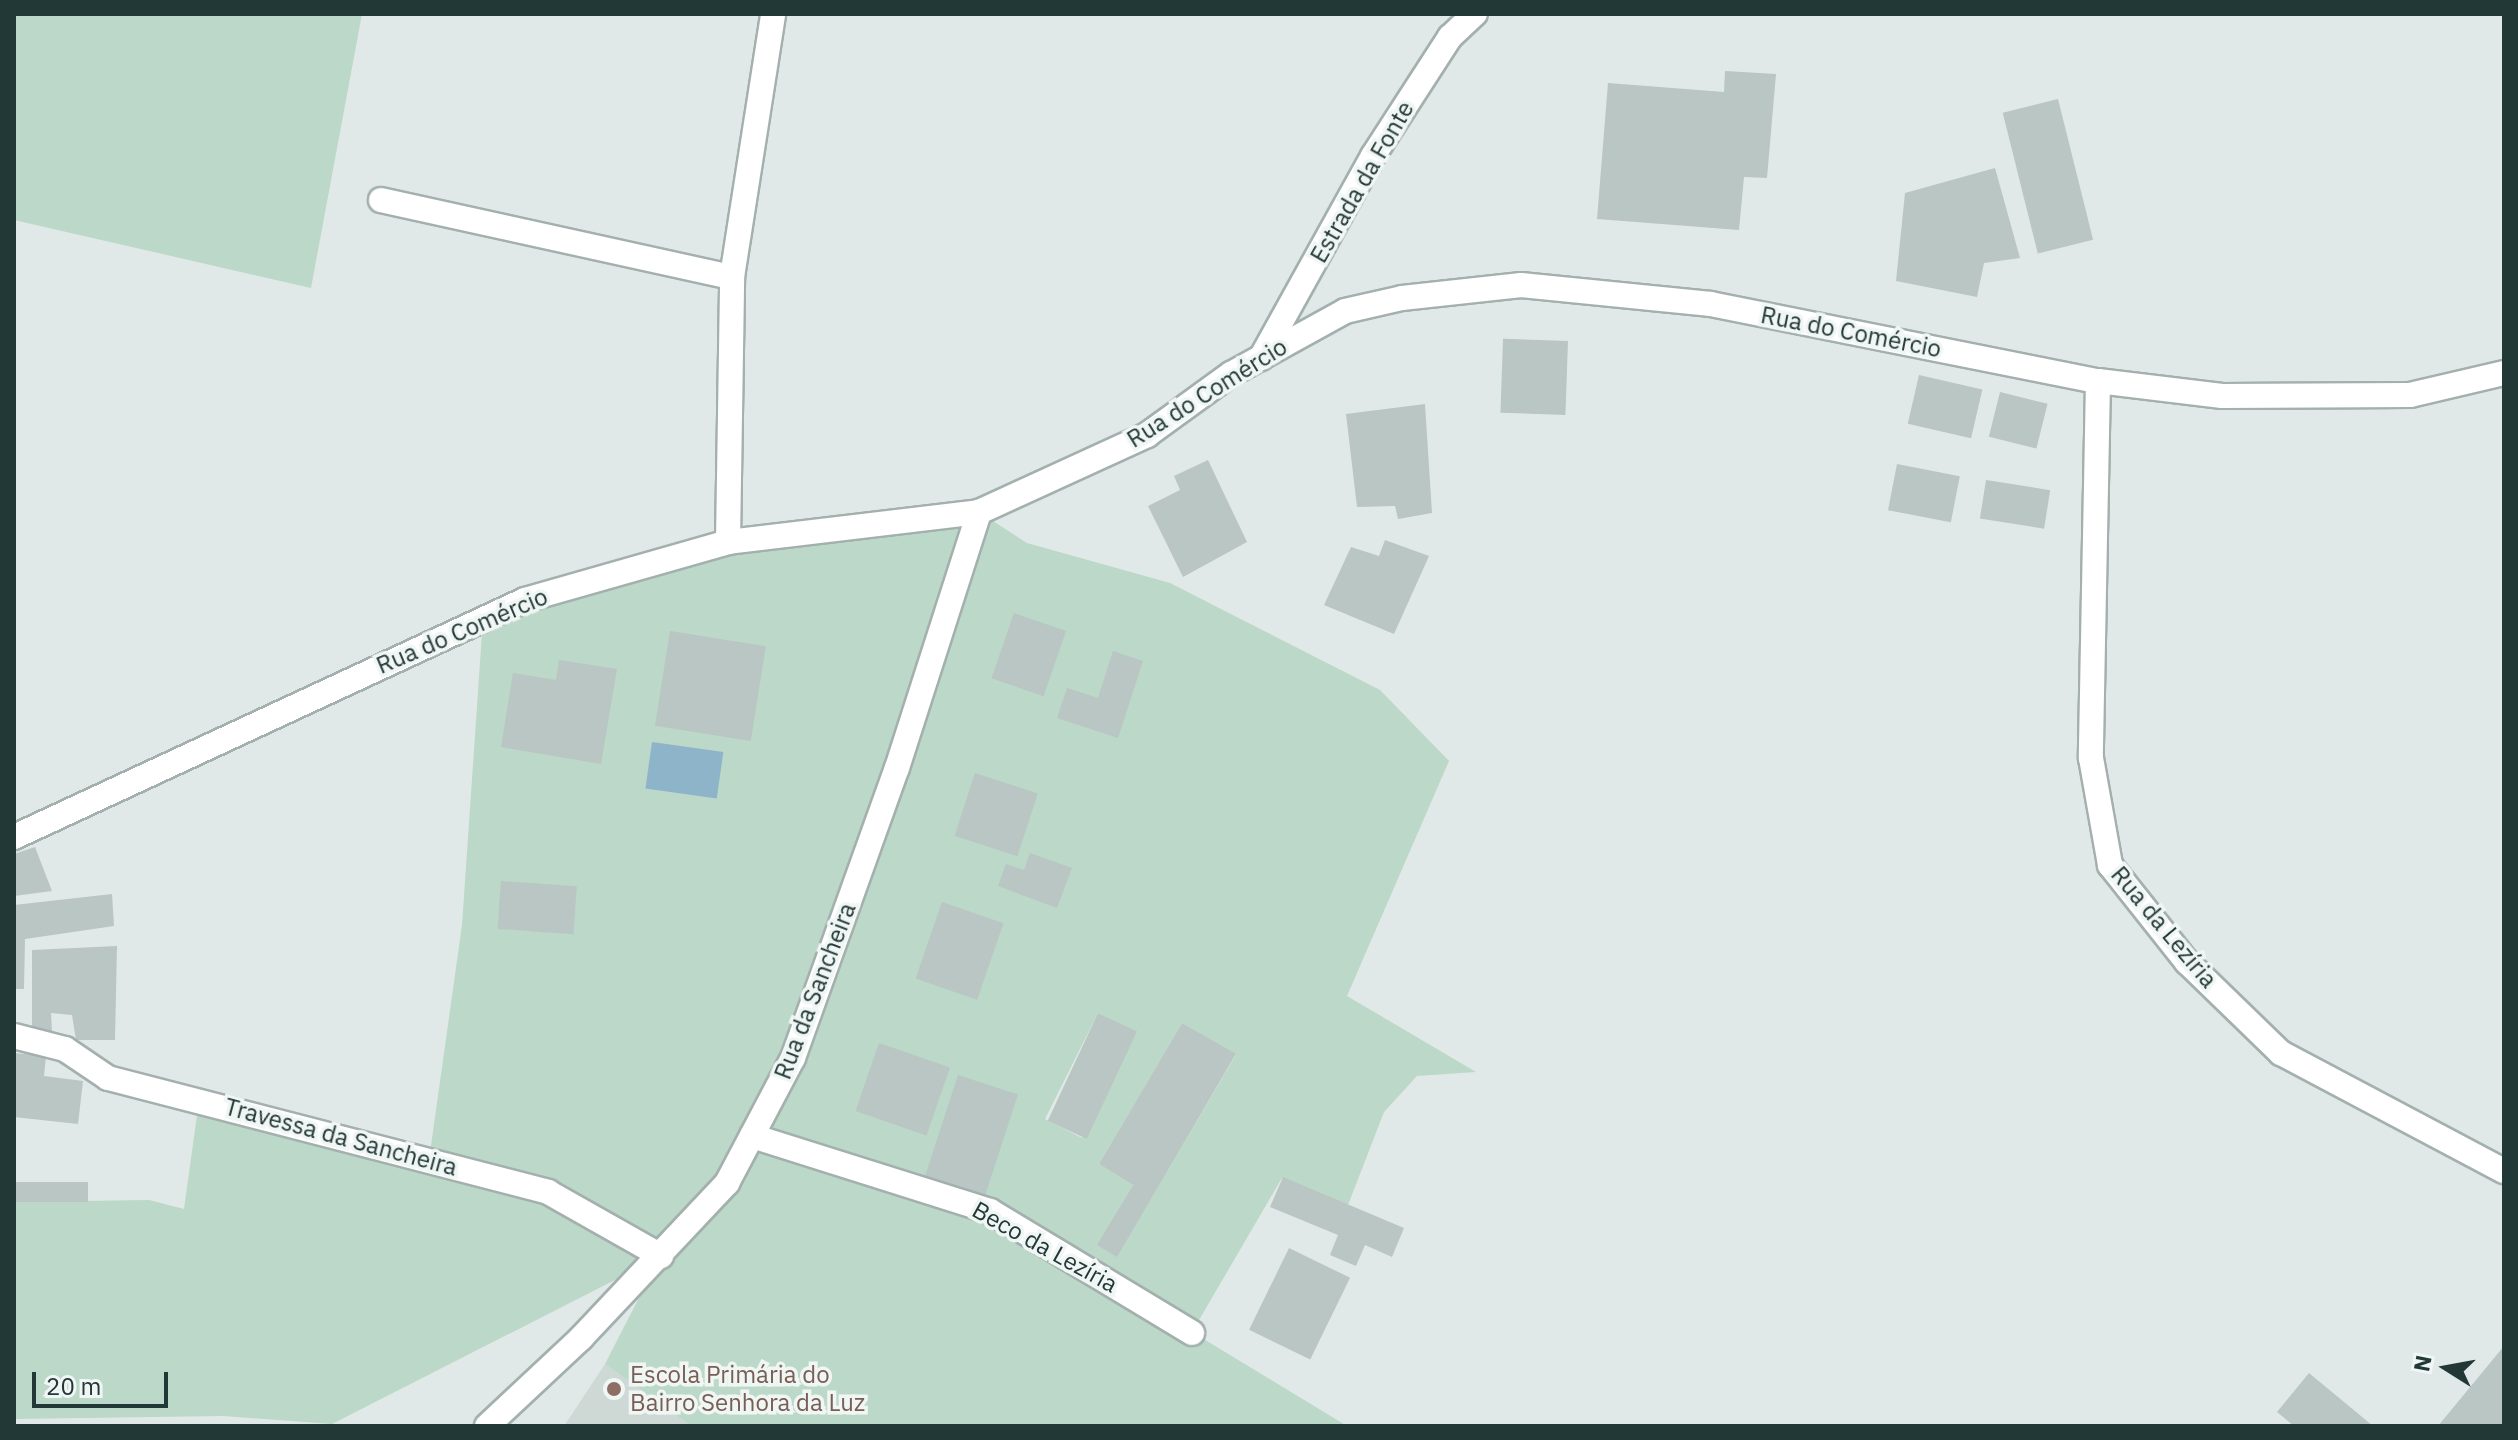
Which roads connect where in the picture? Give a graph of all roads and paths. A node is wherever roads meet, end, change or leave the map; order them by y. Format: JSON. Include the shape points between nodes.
{"nodes":[{"id":1,"x":773,"y":14,"type":"edge"},
{"id":2,"x":1475,"y":14,"type":"edge"},
{"id":3,"x":381,"y":200,"type":"dead end"},
{"id":4,"x":732,"y":277,"type":"junction"},
{"id":5,"x":1261,"y":358,"type":"junction"},
{"id":6,"x":2504,"y":373,"type":"edge"},
{"id":7,"x":2098,"y":381,"type":"junction"},
{"id":8,"x":979,"y":512,"type":"junction"},
{"id":9,"x":728,"y":542,"type":"junction"},
{"id":10,"x":14,"y":837,"type":"edge"},
{"id":11,"x":14,"y":1036,"type":"edge"},
{"id":12,"x":752,"y":1136,"type":"junction"},
{"id":13,"x":2504,"y":1171,"type":"edge"},
{"id":14,"x":661,"y":1256,"type":"junction"},
{"id":15,"x":1192,"y":1333,"type":"dead end"},
{"id":16,"x":487,"y":1426,"type":"edge"}],
"edges":[{"from":1,"to":4,"type":"street"},
{"from":2,"to":5,"type":"street","name":"Estrada da Fonte","via":[[1450,37],[1373,156]]},
{"from":3,"to":4,"type":"street"},
{"from":4,"to":9,"type":"street"},
{"from":5,"to":7,"type":"street","name":"Rua do Comércio","via":[[1345,311],[1402,298],[1521,285],[1711,304]]},
{"from":5,"to":8,"type":"street","name":"Rua do Comércio","via":[[1147,435]]},
{"from":6,"to":7,"type":"street","name":"Rua do Comércio","via":[[2410,395],[2222,396]]},
{"from":7,"to":13,"type":"street","name":"Rua da Lezíria","via":[[2091,758],[2110,865],[2187,962],[2281,1053]]},
{"from":8,"to":9,"type":"street","name":"Rua do Comércio"},
{"from":8,"to":12,"type":"street","name":"Rua da Sancheira","via":[[897,768],[793,1058]]},
{"from":9,"to":10,"type":"street","name":"Rua do Comércio","via":[[525,600]]},
{"from":11,"to":14,"type":"street","name":"Travessa da Sancheira","via":[[65,1049],[108,1078],[548,1192]]},
{"from":12,"to":14,"type":"street","name":"Rua da Sancheira","via":[[727,1183]]},
{"from":12,"to":15,"type":"street","name":"Beco da Lezíria","via":[[990,1211]]},
{"from":14,"to":16,"type":"street","name":"Rua da Sancheira"}]}
